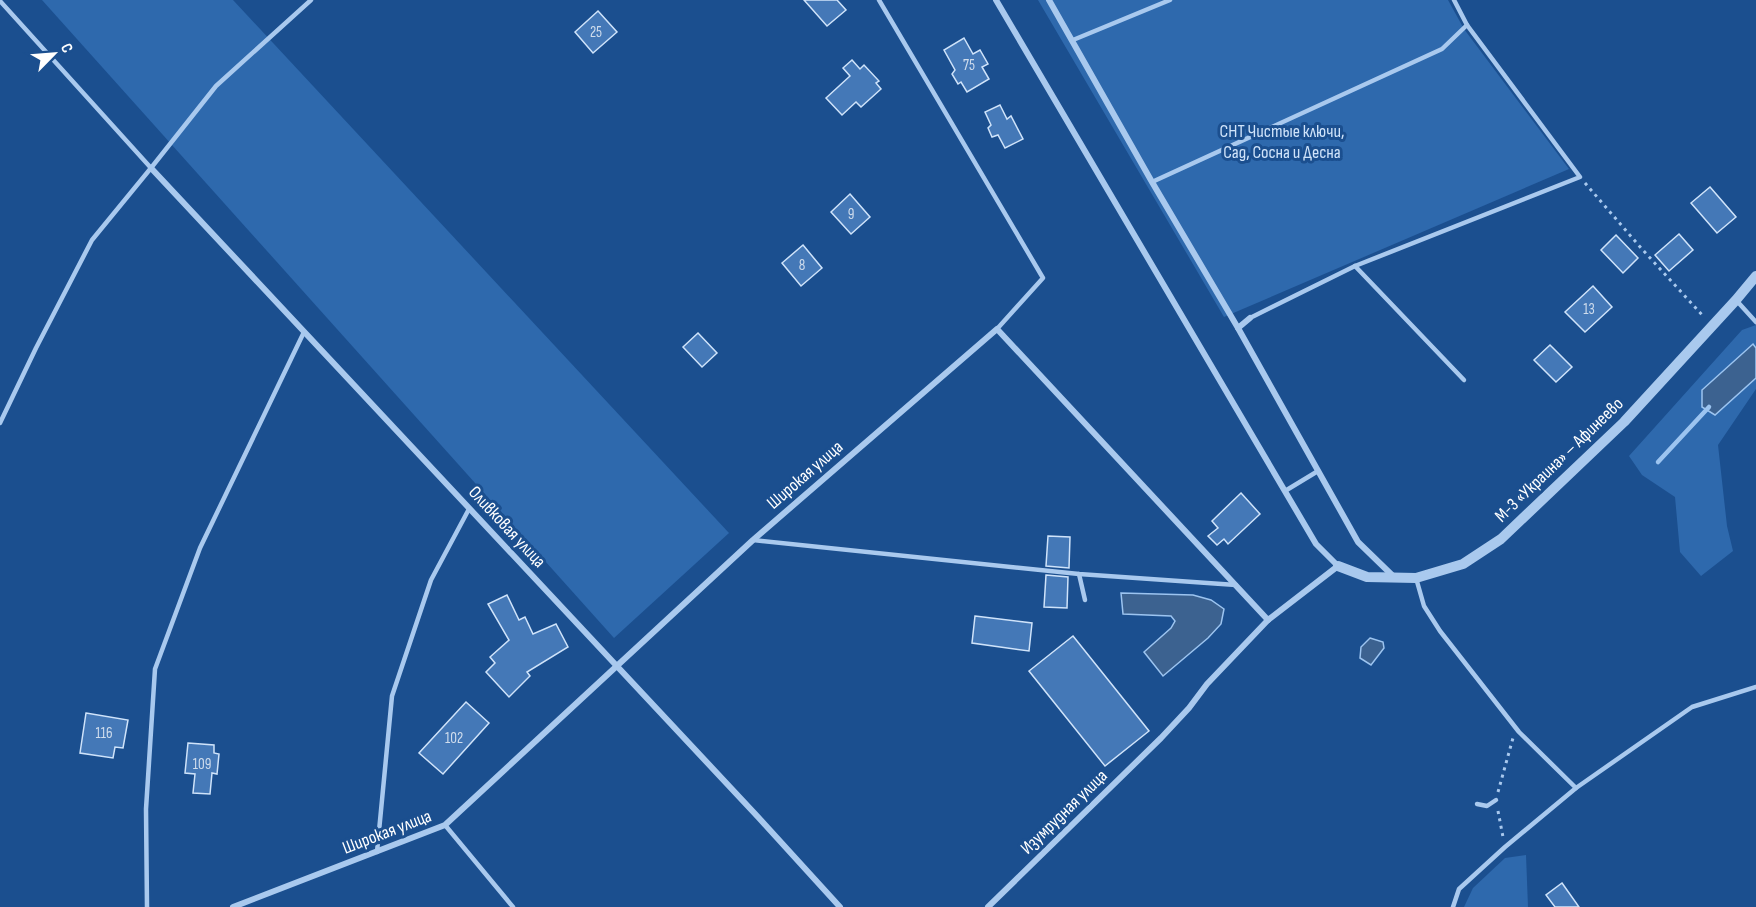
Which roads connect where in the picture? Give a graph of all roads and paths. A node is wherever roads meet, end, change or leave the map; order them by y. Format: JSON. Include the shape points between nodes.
{"nodes":[{"id":1,"x":311,"y":0,"type":"edge"},
{"id":2,"x":879,"y":0,"type":"edge"},
{"id":3,"x":996,"y":0,"type":"edge"},
{"id":4,"x":1049,"y":0,"type":"edge"},
{"id":5,"x":1170,"y":0,"type":"edge"},
{"id":6,"x":1454,"y":0,"type":"edge"},
{"id":7,"x":0,"y":1,"type":"edge"},
{"id":8,"x":1467,"y":25,"type":"junction"},
{"id":9,"x":1073,"y":40,"type":"junction"},
{"id":10,"x":151,"y":168,"type":"junction"},
{"id":11,"x":1580,"y":177,"type":"junction"},
{"id":12,"x":1152,"y":182,"type":"junction"},
{"id":13,"x":1355,"y":266,"type":"junction"},
{"id":14,"x":1756,"y":276,"type":"edge"},
{"id":15,"x":1736,"y":300,"type":"junction"},
{"id":16,"x":1250,"y":318,"type":"joint"},
{"id":17,"x":1756,"y":322,"type":"edge"},
{"id":18,"x":1715,"y":323,"type":"junction"},
{"id":19,"x":1239,"y":328,"type":"junction"},
{"id":20,"x":997,"y":329,"type":"junction"},
{"id":21,"x":304,"y":332,"type":"junction"},
{"id":22,"x":1464,"y":380,"type":"dead end"},
{"id":23,"x":0,"y":423,"type":"edge"},
{"id":24,"x":1318,"y":471,"type":"junction"},
{"id":25,"x":1285,"y":491,"type":"junction"},
{"id":26,"x":469,"y":509,"type":"junction"},
{"id":27,"x":753,"y":540,"type":"junction"},
{"id":28,"x":1338,"y":566,"type":"junction"},
{"id":29,"x":1079,"y":574,"type":"junction"},
{"id":30,"x":1396,"y":578,"type":"junction"},
{"id":31,"x":1416,"y":578,"type":"junction"},
{"id":32,"x":1236,"y":585,"type":"junction"},
{"id":33,"x":1084,"y":600,"type":"dead end"},
{"id":34,"x":1268,"y":620,"type":"junction"},
{"id":35,"x":616,"y":666,"type":"junction"},
{"id":36,"x":1756,"y":687,"type":"edge"},
{"id":37,"x":1516,"y":728,"type":"junction"},
{"id":38,"x":1576,"y":788,"type":"junction"},
{"id":39,"x":1496,"y":800,"type":"junction"},
{"id":40,"x":1477,"y":804,"type":"dead end"},
{"id":41,"x":445,"y":825,"type":"junction"},
{"id":42,"x":1504,"y":847,"type":"junction"},
{"id":43,"x":377,"y":852,"type":"junction"},
{"id":44,"x":244,"y":905,"type":"edge"},
{"id":45,"x":147,"y":907,"type":"edge"},
{"id":46,"x":234,"y":907,"type":"edge"},
{"id":47,"x":513,"y":907,"type":"edge"},
{"id":48,"x":840,"y":907,"type":"edge"},
{"id":49,"x":988,"y":907,"type":"edge"},
{"id":50,"x":1453,"y":907,"type":"edge"}],
"edges":[{"from":1,"to":10,"type":"lane","via":[[216,86]]},
{"from":2,"to":20,"type":"lane","via":[[1043,278]]},
{"from":3,"to":25,"type":"street"},
{"from":4,"to":9,"type":"street"},
{"from":5,"to":9,"type":"lane"},
{"from":6,"to":8,"type":"lane"},
{"from":7,"to":10,"type":"lane"},
{"from":8,"to":11,"type":"lane"},
{"from":8,"to":12,"type":"lane","via":[[1442,49]]},
{"from":9,"to":12,"type":"street"},
{"from":10,"to":21,"type":"street","name":"Оливковая улица"},
{"from":10,"to":23,"type":"lane","via":[[92,240]]},
{"from":11,"to":13,"type":"lane"},
{"from":11,"to":18,"type":"path","via":[[1641,248]]},
{"from":12,"to":19,"type":"street"},
{"from":13,"to":16,"type":"lane"},
{"from":13,"to":22,"type":"lane"},
{"from":14,"to":15,"type":"street","name":"М-3 «Украина» – Афинеево"},
{"from":15,"to":17,"type":"lane"},
{"from":15,"to":18,"type":"street","name":"М-3 «Украина» – Афинеево"},
{"from":16,"to":19,"type":"street"},
{"from":18,"to":31,"type":"street","name":"М-3 «Украина» – Афинеево","via":[[1624,423],[1501,539],[1464,564]]},
{"from":19,"to":24,"type":"street"},
{"from":20,"to":27,"type":"street","name":"Широкая улица"},
{"from":20,"to":32,"type":"street"},
{"from":21,"to":26,"type":"street","name":"Оливковая улица"},
{"from":21,"to":45,"type":"lane","via":[[200,548],[155,669],[146,809]]},
{"from":24,"to":25,"type":"lane"},
{"from":24,"to":30,"type":"street","via":[[1358,542]]},
{"from":25,"to":28,"type":"street","via":[[1316,544]]},
{"from":26,"to":35,"type":"street","name":"Оливковая улица"},
{"from":26,"to":43,"type":"lane","via":[[431,580],[392,696]]},
{"from":27,"to":29,"type":"lane"},
{"from":27,"to":35,"type":"street","name":"Широкая улица"},
{"from":28,"to":30,"type":"street","name":"М-3 «Украина» – Афинеево","via":[[1367,577]]},
{"from":28,"to":34,"type":"street"},
{"from":29,"to":32,"type":"lane"},
{"from":29,"to":33,"type":"lane"},
{"from":30,"to":31,"type":"street","name":"М-3 «Украина» – Афинеево"},
{"from":31,"to":37,"type":"lane","via":[[1424,606],[1440,632]]},
{"from":32,"to":34,"type":"street"},
{"from":34,"to":49,"type":"street","name":"Изумрудная улица","via":[[1161,738]]},
{"from":35,"to":41,"type":"street","name":"Широкая улица"},
{"from":35,"to":48,"type":"street","name":"Оливковая улица"},
{"from":36,"to":38,"type":"lane","via":[[1692,707]]},
{"from":37,"to":38,"type":"lane"},
{"from":37,"to":39,"type":"path"},
{"from":38,"to":42,"type":"lane"},
{"from":39,"to":40,"type":"lane","via":[[1487,806]]},
{"from":39,"to":42,"type":"path"},
{"from":41,"to":43,"type":"street","name":"Широкая улица"},
{"from":41,"to":47,"type":"lane"},
{"from":42,"to":50,"type":"lane","via":[[1459,889]]},
{"from":43,"to":44,"type":"street","name":"Широкая улица"},
{"from":44,"to":46,"type":"street","name":"Широкая улица"}]}
